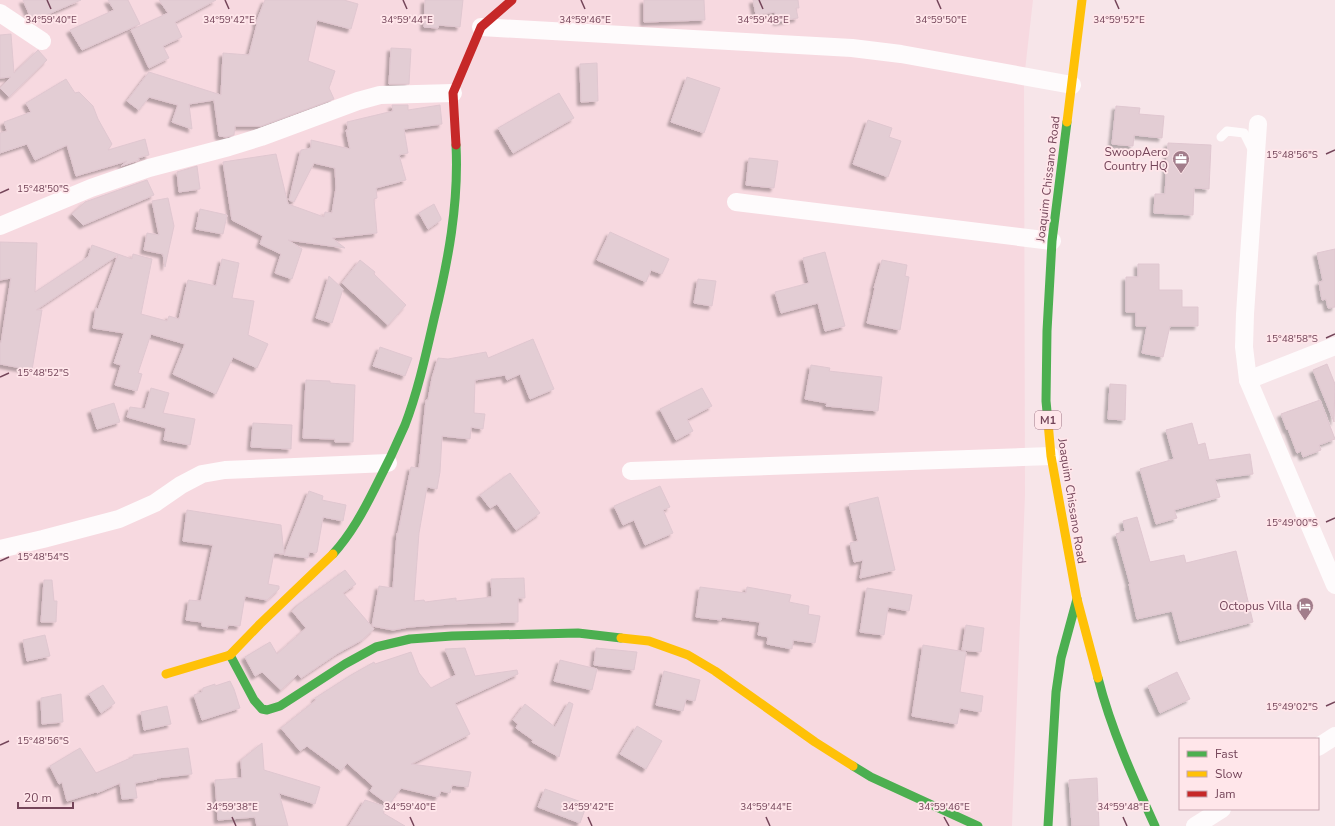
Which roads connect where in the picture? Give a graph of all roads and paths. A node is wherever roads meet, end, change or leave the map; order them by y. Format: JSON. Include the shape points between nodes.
{"nodes":[{"id":1,"x":512,"y":0,"type":"edge"},
{"id":2,"x":1082,"y":0,"type":"edge"},
{"id":3,"x":0,"y":13,"type":"edge"},
{"id":4,"x":481,"y":27,"type":"junction"},
{"id":5,"x":42,"y":41,"type":"dead end"},
{"id":6,"x":1072,"y":85,"type":"junction"},
{"id":7,"x":453,"y":93,"type":"junction"},
{"id":8,"x":1258,"y":124,"type":"dead end"},
{"id":9,"x":1221,"y":138,"type":"dead end"},
{"id":10,"x":1256,"y":156,"type":"junction"},
{"id":11,"x":736,"y":202,"type":"dead end"},
{"id":12,"x":0,"y":226,"type":"edge"},
{"id":13,"x":1052,"y":241,"type":"junction"},
{"id":14,"x":1335,"y":346,"type":"edge"},
{"id":15,"x":1248,"y":380,"type":"junction"},
{"id":16,"x":1051,"y":456,"type":"junction"},
{"id":17,"x":388,"y":463,"type":"junction"},
{"id":18,"x":631,"y":471,"type":"dead end"},
{"id":19,"x":0,"y":549,"type":"edge"},
{"id":20,"x":1335,"y":585,"type":"edge"},
{"id":21,"x":1076,"y":600,"type":"junction"},
{"id":22,"x":230,"y":655,"type":"junction"},
{"id":23,"x":166,"y":674,"type":"dead end"},
{"id":24,"x":1335,"y":736,"type":"edge"},
{"id":25,"x":1319,"y":746,"type":"edge"},
{"id":26,"x":1220,"y":810,"type":"edge"},
{"id":27,"x":978,"y":826,"type":"edge"},
{"id":28,"x":1048,"y":826,"type":"edge"},
{"id":29,"x":1155,"y":826,"type":"edge"},
{"id":30,"x":1195,"y":826,"type":"edge"}],
"edges":[{"from":1,"to":4,"type":"main road"},
{"from":2,"to":6,"type":"main road","name":"Joaquim Chissano Road","number":"M1"},
{"from":3,"to":5,"type":"street"},
{"from":4,"to":6,"type":"street","via":[[852,48],[901,54]]},
{"from":4,"to":7,"type":"main road"},
{"from":6,"to":13,"type":"main road","name":"Joaquim Chissano Road","number":"M1"},
{"from":7,"to":12,"type":"street","via":[[380,95],[358,100],[261,137],[149,168],[91,188]]},
{"from":7,"to":17,"type":"main road","via":[[457,168],[454,219],[444,279],[405,424]]},
{"from":8,"to":10,"type":"street"},
{"from":9,"to":10,"type":"lane","via":[[1226,131],[1244,133]]},
{"from":10,"to":15,"type":"street","via":[[1244,347]]},
{"from":11,"to":13,"type":"street"},
{"from":13,"to":16,"type":"main road","name":"Joaquim Chissano Road","number":"M1","via":[[1046,401]]},
{"from":14,"to":15,"type":"street"},
{"from":15,"to":20,"type":"street"},
{"from":16,"to":18,"type":"street"},
{"from":16,"to":21,"type":"main road","name":"Joaquim Chissano Road","number":"M1"},
{"from":17,"to":19,"type":"street","via":[[225,470],[202,474],[180,485],[155,503],[119,519]]},
{"from":17,"to":22,"type":"main road","via":[[357,523],[334,553]]},
{"from":21,"to":28,"type":"main road","via":[[1061,658],[1056,692]]},
{"from":21,"to":29,"type":"main road","name":"Joaquim Chissano Road","number":"M1","via":[[1104,702]]},
{"from":22,"to":23,"type":"main road"},
{"from":22,"to":27,"type":"main road","via":[[255,700],[262,708],[270,710],[376,647],[410,639],[578,633],[649,641],[688,654],[815,742],[871,777]]},
{"from":24,"to":25,"type":"street"},
{"from":26,"to":30,"type":"street"}]}
